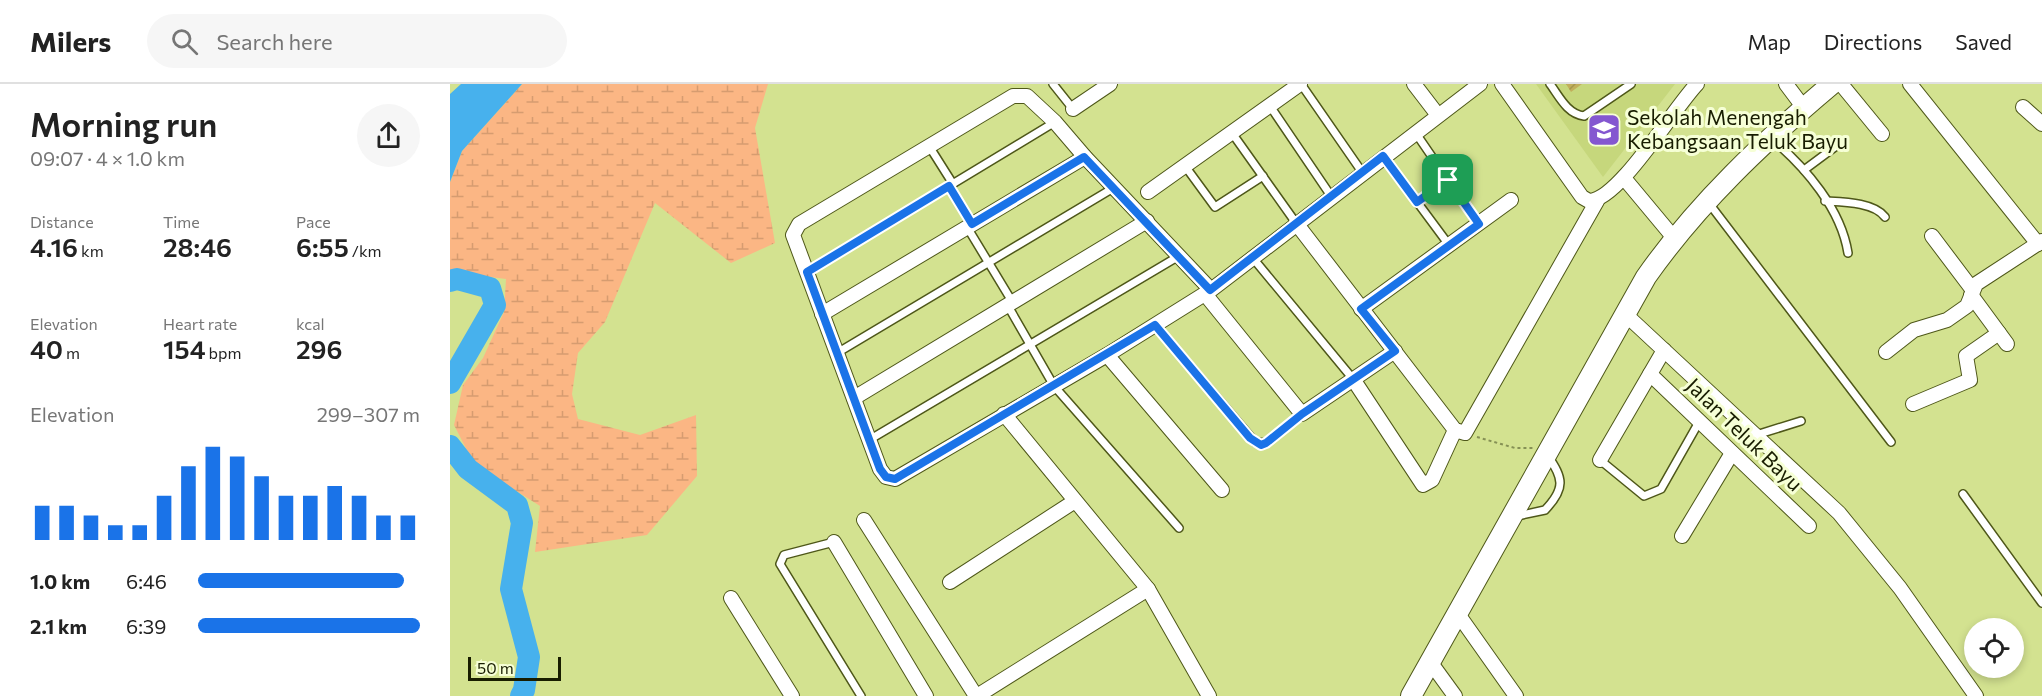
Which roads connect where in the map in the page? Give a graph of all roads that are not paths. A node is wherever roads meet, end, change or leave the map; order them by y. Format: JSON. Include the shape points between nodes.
{"nodes":[{"id":1,"x":1053,"y":84,"type":"edge"},
{"id":2,"x":1110,"y":84,"type":"edge"},
{"id":3,"x":1301,"y":84,"type":"edge"},
{"id":4,"x":1414,"y":84,"type":"edge"},
{"id":5,"x":1480,"y":84,"type":"edge"},
{"id":6,"x":1502,"y":84,"type":"edge"},
{"id":7,"x":1550,"y":84,"type":"edge"},
{"id":8,"x":1631,"y":84,"type":"edge"},
{"id":9,"x":1697,"y":84,"type":"edge"},
{"id":10,"x":1786,"y":84,"type":"edge"},
{"id":11,"x":1832,"y":84,"type":"edge"},
{"id":12,"x":1841,"y":84,"type":"edge"},
{"id":13,"x":1910,"y":84,"type":"edge"},
{"id":14,"x":1270,"y":106,"type":"junction"},
{"id":15,"x":2023,"y":107,"type":"dead end"},
{"id":16,"x":1804,"y":108,"type":"junction"},
{"id":17,"x":1073,"y":110,"type":"joint"},
{"id":18,"x":1437,"y":114,"type":"junction"},
{"id":19,"x":1055,"y":122,"type":"junction"},
{"id":20,"x":2042,"y":124,"type":"edge"},
{"id":21,"x":1232,"y":132,"type":"junction"},
{"id":22,"x":1415,"y":132,"type":"junction"},
{"id":23,"x":1882,"y":134,"type":"dead end"},
{"id":24,"x":1771,"y":138,"type":"junction"},
{"id":25,"x":1839,"y":144,"type":"dead end"},
{"id":26,"x":929,"y":146,"type":"junction"},
{"id":27,"x":1383,"y":156,"type":"junction"},
{"id":28,"x":1084,"y":157,"type":"junction"},
{"id":29,"x":1185,"y":166,"type":"junction"},
{"id":30,"x":1804,"y":170,"type":"junction"},
{"id":31,"x":1362,"y":172,"type":"junction"},
{"id":32,"x":1263,"y":176,"type":"junction"},
{"id":33,"x":1624,"y":178,"type":"junction"},
{"id":34,"x":1448,"y":180,"type":"junction"},
{"id":35,"x":951,"y":185,"type":"junction"},
{"id":36,"x":1115,"y":188,"type":"junction"},
{"id":37,"x":1148,"y":192,"type":"dead end"},
{"id":38,"x":1331,"y":196,"type":"junction"},
{"id":39,"x":1511,"y":200,"type":"dead end"},
{"id":40,"x":1706,"y":200,"type":"junction"},
{"id":41,"x":1597,"y":201,"type":"junction"},
{"id":42,"x":1825,"y":201,"type":"junction"},
{"id":43,"x":1417,"y":202,"type":"junction"},
{"id":44,"x":1885,"y":217,"type":"dead end"},
{"id":45,"x":1147,"y":221,"type":"junction"},
{"id":46,"x":1296,"y":223,"type":"junction"},
{"id":47,"x":1479,"y":224,"type":"junction"},
{"id":48,"x":970,"y":225,"type":"junction"},
{"id":49,"x":1932,"y":236,"type":"dead end"},
{"id":50,"x":1674,"y":238,"type":"junction"},
{"id":51,"x":2040,"y":243,"type":"edge"},
{"id":52,"x":1449,"y":245,"type":"junction"},
{"id":53,"x":1848,"y":253,"type":"dead end"},
{"id":54,"x":1179,"y":256,"type":"junction"},
{"id":55,"x":1252,"y":257,"type":"junction"},
{"id":56,"x":989,"y":262,"type":"junction"},
{"id":57,"x":807,"y":272,"type":"junction"},
{"id":58,"x":1208,"y":292,"type":"junction"},
{"id":59,"x":1971,"y":292,"type":"junction"},
{"id":60,"x":1011,"y":304,"type":"junction"},
{"id":61,"x":1361,"y":309,"type":"junction"},
{"id":62,"x":1624,"y":313,"type":"junction"},
{"id":63,"x":822,"y":314,"type":"junction"},
{"id":64,"x":1155,"y":325,"type":"junction"},
{"id":65,"x":1030,"y":345,"type":"junction"},
{"id":66,"x":1664,"y":350,"type":"junction"},
{"id":67,"x":1395,"y":351,"type":"junction"},
{"id":68,"x":1886,"y":352,"type":"dead end"},
{"id":69,"x":837,"y":353,"type":"junction"},
{"id":70,"x":1107,"y":355,"type":"junction"},
{"id":71,"x":1650,"y":374,"type":"junction"},
{"id":72,"x":1353,"y":379,"type":"junction"},
{"id":73,"x":1054,"y":386,"type":"junction"},
{"id":74,"x":854,"y":398,"type":"junction"},
{"id":75,"x":1913,"y":404,"type":"dead end"},
{"id":76,"x":1004,"y":414,"type":"junction"},
{"id":77,"x":1302,"y":414,"type":"junction"},
{"id":78,"x":1801,"y":421,"type":"dead end"},
{"id":79,"x":1699,"y":422,"type":"junction"},
{"id":80,"x":1455,"y":430,"type":"junction"},
{"id":81,"x":1756,"y":435,"type":"junction"},
{"id":82,"x":869,"y":440,"type":"junction"},
{"id":83,"x":1891,"y":442,"type":"dead end"},
{"id":84,"x":1549,"y":450,"type":"junction"},
{"id":85,"x":1732,"y":453,"type":"junction"},
{"id":86,"x":1600,"y":460,"type":"joint"},
{"id":87,"x":1222,"y":490,"type":"dead end"},
{"id":88,"x":1963,"y":494,"type":"dead end"},
{"id":89,"x":1075,"y":501,"type":"junction"},
{"id":90,"x":1512,"y":517,"type":"junction"},
{"id":91,"x":864,"y":520,"type":"dead end"},
{"id":92,"x":1809,"y":526,"type":"dead end"},
{"id":93,"x":1179,"y":528,"type":"dead end"},
{"id":94,"x":1682,"y":536,"type":"dead end"},
{"id":95,"x":834,"y":542,"type":"joint"},
{"id":96,"x":950,"y":582,"type":"dead end"},
{"id":97,"x":1148,"y":589,"type":"junction"},
{"id":98,"x":730,"y":598,"type":"dead end"},
{"id":99,"x":2042,"y":603,"type":"edge"},
{"id":100,"x":1458,"y":614,"type":"junction"},
{"id":101,"x":1431,"y":663,"type":"junction"},
{"id":102,"x":792,"y":696,"type":"edge"},
{"id":103,"x":861,"y":696,"type":"edge"},
{"id":104,"x":926,"y":696,"type":"edge"},
{"id":105,"x":976,"y":696,"type":"edge"},
{"id":106,"x":1209,"y":696,"type":"edge"},
{"id":107,"x":1411,"y":696,"type":"edge"},
{"id":108,"x":1455,"y":696,"type":"edge"},
{"id":109,"x":1516,"y":696,"type":"edge"},
{"id":110,"x":1976,"y":696,"type":"edge"}],
"edges":[{"from":1,"to":17,"type":"lane"},
{"from":2,"to":17,"type":"street"},
{"from":3,"to":14,"type":"street"},
{"from":3,"to":31,"type":"lane"},
{"from":4,"to":18,"type":"street"},
{"from":5,"to":18,"type":"street"},
{"from":6,"to":41,"type":"street","via":[[1582,196]]},
{"from":7,"to":8,"type":"lane","via":[[1569,110],[1584,116]]},
{"from":9,"to":33,"type":"street"},
{"from":10,"to":16,"type":"street"},
{"from":11,"to":16,"type":"main road"},
{"from":12,"to":23,"type":"street"},
{"from":13,"to":51,"type":"street"},
{"from":14,"to":21,"type":"street"},
{"from":14,"to":38,"type":"lane"},
{"from":15,"to":20,"type":"street"},
{"from":16,"to":24,"type":"main road"},
{"from":18,"to":22,"type":"street"},
{"from":19,"to":26,"type":"street","via":[[1027,96],[1013,96]]},
{"from":19,"to":28,"type":"street"},
{"from":19,"to":35,"type":"lane"},
{"from":21,"to":29,"type":"street"},
{"from":21,"to":32,"type":"lane"},
{"from":22,"to":27,"type":"street"},
{"from":22,"to":34,"type":"lane"},
{"from":24,"to":30,"type":"lane"},
{"from":24,"to":40,"type":"main road"},
{"from":25,"to":30,"type":"lane"},
{"from":26,"to":35,"type":"lane"},
{"from":26,"to":57,"type":"street","via":[[799,224],[792,235]]},
{"from":27,"to":31,"type":"street"},
{"from":27,"to":43,"type":"lane"},
{"from":28,"to":36,"type":"street"},
{"from":28,"to":48,"type":"street"},
{"from":29,"to":32,"type":"lane","via":[[1215,207]]},
{"from":29,"to":37,"type":"street"},
{"from":30,"to":42,"type":"lane"},
{"from":31,"to":38,"type":"street"},
{"from":32,"to":46,"type":"lane"},
{"from":33,"to":41,"type":"street"},
{"from":33,"to":50,"type":"street"},
{"from":34,"to":43,"type":"lane"},
{"from":34,"to":47,"type":"lane"},
{"from":35,"to":48,"type":"lane"},
{"from":35,"to":57,"type":"lane"},
{"from":36,"to":45,"type":"street"},
{"from":36,"to":56,"type":"lane"},
{"from":38,"to":46,"type":"street"},
{"from":39,"to":47,"type":"street"},
{"from":40,"to":50,"type":"main road"},
{"from":40,"to":83,"type":"lane"},
{"from":41,"to":80,"type":"street","via":[[1465,433]]},
{"from":42,"to":44,"type":"lane","via":[[1865,207]]},
{"from":42,"to":53,"type":"lane","via":[[1842,228]]},
{"from":43,"to":52,"type":"lane"},
{"from":45,"to":54,"type":"street"},
{"from":45,"to":60,"type":"street"},
{"from":46,"to":55,"type":"street"},
{"from":46,"to":61,"type":"street"},
{"from":47,"to":52,"type":"street"},
{"from":48,"to":56,"type":"lane"},
{"from":48,"to":63,"type":"street"},
{"from":49,"to":59,"type":"street"},
{"from":50,"to":62,"type":"main road"},
{"from":51,"to":59,"type":"street"},
{"from":52,"to":61,"type":"street"},
{"from":54,"to":58,"type":"street"},
{"from":54,"to":65,"type":"lane"},
{"from":55,"to":58,"type":"street"},
{"from":55,"to":72,"type":"lane"},
{"from":56,"to":60,"type":"lane"},
{"from":56,"to":69,"type":"lane"},
{"from":57,"to":63,"type":"street"},
{"from":58,"to":64,"type":"street"},
{"from":58,"to":77,"type":"street"},
{"from":59,"to":68,"type":"street","via":[[1967,306],[1947,320],[1914,330]]},
{"from":59,"to":75,"type":"street","via":[[2003,339],[1966,356],[1970,380]]},
{"from":60,"to":65,"type":"lane"},
{"from":60,"to":74,"type":"street"},
{"from":61,"to":67,"type":"street"},
{"from":62,"to":66,"type":"street"},
{"from":62,"to":84,"type":"main road"},
{"from":63,"to":69,"type":"street"},
{"from":64,"to":70,"type":"street"},
{"from":64,"to":77,"type":"lane","via":[[1255,442],[1266,443]]},
{"from":65,"to":73,"type":"lane"},
{"from":65,"to":82,"type":"lane"},
{"from":66,"to":71,"type":"street"},
{"from":66,"to":81,"type":"street"},
{"from":67,"to":72,"type":"street"},
{"from":67,"to":80,"type":"street"},
{"from":69,"to":74,"type":"street"},
{"from":70,"to":73,"type":"street"},
{"from":70,"to":87,"type":"street"},
{"from":71,"to":79,"type":"street","name":"Jalan Teluk Bayu"},
{"from":71,"to":86,"type":"street"},
{"from":72,"to":77,"type":"street"},
{"from":72,"to":80,"type":"street","via":[[1423,485],[1431,480]]},
{"from":73,"to":76,"type":"street"},
{"from":73,"to":93,"type":"lane"},
{"from":74,"to":82,"type":"street"},
{"from":76,"to":82,"type":"street","via":[[895,479],[886,477],[880,469]]},
{"from":76,"to":89,"type":"street"},
{"from":78,"to":81,"type":"lane"},
{"from":79,"to":85,"type":"street","name":"Jalan Teluk Bayu"},
{"from":79,"to":86,"type":"lane","via":[[1661,489],[1651,494],[1644,496]]},
{"from":81,"to":110,"type":"street","via":[[1862,538]]},
{"from":84,"to":90,"type":"main road"},
{"from":84,"to":90,"type":"lane","via":[[1562,479],[1550,505],[1539,513]]},
{"from":85,"to":92,"type":"street","name":"Jalan Teluk Bayu"},
{"from":85,"to":94,"type":"street"},
{"from":88,"to":99,"type":"lane"},
{"from":89,"to":96,"type":"street"},
{"from":89,"to":97,"type":"street"},
{"from":90,"to":100,"type":"main road"},
{"from":91,"to":105,"type":"street"},
{"from":95,"to":103,"type":"lane","via":[[784,555],[780,564]]},
{"from":95,"to":104,"type":"street"},
{"from":97,"to":105,"type":"street"},
{"from":97,"to":106,"type":"street"},
{"from":98,"to":102,"type":"street"},
{"from":100,"to":101,"type":"main road"},
{"from":100,"to":109,"type":"street"},
{"from":101,"to":107,"type":"main road"},
{"from":101,"to":108,"type":"street"}]}
